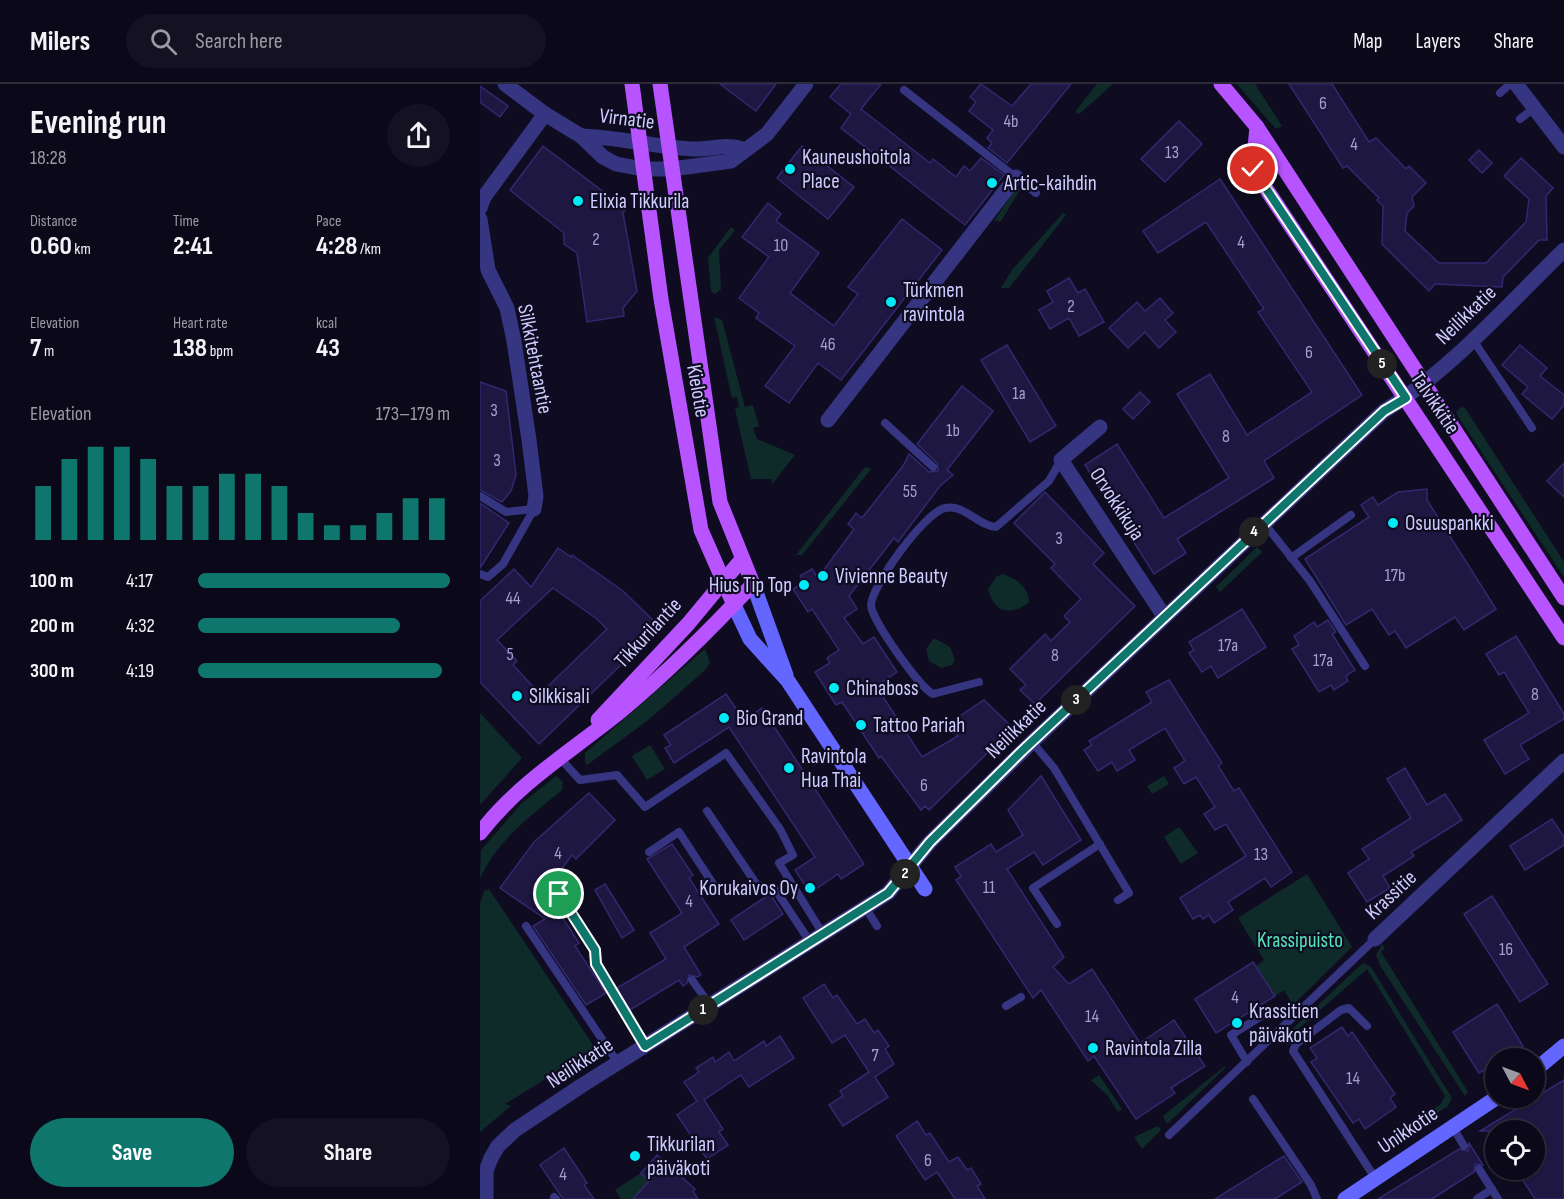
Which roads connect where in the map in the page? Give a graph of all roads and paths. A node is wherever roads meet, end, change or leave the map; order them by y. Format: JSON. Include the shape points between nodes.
{"nodes":[{"id":1,"x":505,"y":84,"type":"edge"},
{"id":2,"x":632,"y":84,"type":"edge"},
{"id":3,"x":660,"y":84,"type":"edge"},
{"id":4,"x":806,"y":84,"type":"edge"},
{"id":5,"x":1221,"y":84,"type":"edge"},
{"id":6,"x":1510,"y":84,"type":"edge"},
{"id":7,"x":1516,"y":84,"type":"edge"},
{"id":8,"x":904,"y":90,"type":"dead end"},
{"id":9,"x":1500,"y":93,"type":"dead end"},
{"id":10,"x":1534,"y":108,"type":"junction"},
{"id":11,"x":545,"y":114,"type":"junction"},
{"id":12,"x":1520,"y":119,"type":"dead end"},
{"id":13,"x":1257,"y":127,"type":"junction"},
{"id":14,"x":581,"y":136,"type":"junction"},
{"id":15,"x":640,"y":143,"type":"junction"},
{"id":16,"x":668,"y":145,"type":"junction"},
{"id":17,"x":1564,"y":147,"type":"edge"},
{"id":18,"x":743,"y":149,"type":"junction"},
{"id":19,"x":643,"y":169,"type":"junction"},
{"id":20,"x":672,"y":169,"type":"junction"},
{"id":21,"x":1016,"y":177,"type":"junction"},
{"id":22,"x":1036,"y":193,"type":"dead end"},
{"id":23,"x":480,"y":208,"type":"edge"},
{"id":24,"x":480,"y":219,"type":"edge"},
{"id":25,"x":1564,"y":250,"type":"edge"},
{"id":26,"x":1472,"y":338,"type":"junction"},
{"id":27,"x":1423,"y":383,"type":"junction"},
{"id":28,"x":1406,"y":398,"type":"junction"},
{"id":29,"x":828,"y":420,"type":"dead end"},
{"id":30,"x":885,"y":423,"type":"dead end"},
{"id":31,"x":1100,"y":427,"type":"dead end"},
{"id":32,"x":1532,"y":428,"type":"dead end"},
{"id":33,"x":1060,"y":460,"type":"junction"},
{"id":34,"x":933,"y":467,"type":"dead end"},
{"id":35,"x":480,"y":495,"type":"edge"},
{"id":36,"x":534,"y":509,"type":"junction"},
{"id":37,"x":1352,"y":515,"type":"dead end"},
{"id":38,"x":1264,"y":522,"type":"junction"},
{"id":39,"x":1291,"y":558,"type":"junction"},
{"id":40,"x":742,"y":560,"type":"junction"},
{"id":41,"x":480,"y":574,"type":"edge"},
{"id":42,"x":723,"y":582,"type":"junction"},
{"id":43,"x":753,"y":584,"type":"junction"},
{"id":44,"x":1564,"y":598,"type":"edge"},
{"id":45,"x":734,"y":605,"type":"junction"},
{"id":46,"x":1164,"y":616,"type":"junction"},
{"id":47,"x":1564,"y":638,"type":"edge"},
{"id":48,"x":1365,"y":666,"type":"dead end"},
{"id":49,"x":788,"y":681,"type":"junction"},
{"id":50,"x":980,"y":682,"type":"dead end"},
{"id":51,"x":585,"y":736,"type":"junction"},
{"id":52,"x":1032,"y":742,"type":"junction"},
{"id":53,"x":559,"y":757,"type":"junction"},
{"id":54,"x":1564,"y":760,"type":"edge"},
{"id":55,"x":707,"y":811,"type":"dead end"},
{"id":56,"x":480,"y":833,"type":"edge"},
{"id":57,"x":1100,"y":844,"type":"junction"},
{"id":58,"x":649,"y":852,"type":"dead end"},
{"id":59,"x":910,"y":869,"type":"junction"},
{"id":60,"x":757,"y":885,"type":"junction"},
{"id":61,"x":925,"y":889,"type":"dead end"},
{"id":62,"x":559,"y":894,"type":"dead end"},
{"id":63,"x":1118,"y":900,"type":"dead end"},
{"id":64,"x":865,"y":907,"type":"junction"},
{"id":65,"x":1057,"y":924,"type":"dead end"},
{"id":66,"x":526,"y":926,"type":"dead end"},
{"id":67,"x":877,"y":926,"type":"dead end"},
{"id":68,"x":816,"y":938,"type":"junction"},
{"id":69,"x":1375,"y":939,"type":"joint"},
{"id":70,"x":692,"y":980,"type":"dead end"},
{"id":71,"x":1021,"y":997,"type":"dead end"},
{"id":72,"x":710,"y":1005,"type":"junction"},
{"id":73,"x":1006,"y":1006,"type":"dead end"},
{"id":74,"x":1271,"y":1010,"type":"dead end"},
{"id":75,"x":1367,"y":1026,"type":"dead end"},
{"id":76,"x":645,"y":1046,"type":"junction"},
{"id":77,"x":1564,"y":1046,"type":"edge"},
{"id":78,"x":1247,"y":1062,"type":"junction"},
{"id":79,"x":1545,"y":1062,"type":"edge"},
{"id":80,"x":618,"y":1063,"type":"junction"},
{"id":81,"x":1253,"y":1099,"type":"dead end"},
{"id":82,"x":1485,"y":1105,"type":"edge"},
{"id":83,"x":1452,"y":1126,"type":"junction"},
{"id":84,"x":1169,"y":1135,"type":"dead end"},
{"id":85,"x":1464,"y":1146,"type":"dead end"},
{"id":86,"x":1479,"y":1169,"type":"dead end"},
{"id":87,"x":1375,"y":1178,"type":"junction"},
{"id":88,"x":1492,"y":1189,"type":"junction"},
{"id":89,"x":486,"y":1199,"type":"edge"},
{"id":90,"x":1317,"y":1199,"type":"edge"},
{"id":91,"x":1345,"y":1199,"type":"edge"},
{"id":92,"x":1477,"y":1199,"type":"edge"},
{"id":93,"x":1498,"y":1199,"type":"edge"}],
"edges":[{"from":1,"to":11,"type":"street","name":"Virnatie"},
{"from":2,"to":15,"type":"main road","name":"Kielotie"},
{"from":3,"to":16,"type":"main road","name":"Kielotie"},
{"from":4,"to":18,"type":"street","name":"Virnatie","via":[[767,134]]},
{"from":5,"to":13,"type":"main road","name":"Talvikkitie"},
{"from":6,"to":9,"type":"lane"},
{"from":7,"to":10,"type":"street"},
{"from":8,"to":21,"type":"lane"},
{"from":10,"to":12,"type":"lane"},
{"from":10,"to":17,"type":"street"},
{"from":11,"to":14,"type":"street","name":"Virnatie"},
{"from":11,"to":23,"type":"street"},
{"from":13,"to":27,"type":"main road","name":"Talvikkitie"},
{"from":13,"to":28,"type":"main road","name":"Talvikkitie","via":[[1253,169]]},
{"from":14,"to":15,"type":"street","name":"Virnatie","via":[[612,136]]},
{"from":14,"to":19,"type":"street","name":"Virnatie","via":[[616,164]]},
{"from":15,"to":16,"type":"street","name":"Virnatie"},
{"from":15,"to":19,"type":"main road","name":"Kielotie"},
{"from":16,"to":18,"type":"street","name":"Virnatie","via":[[692,149],[731,145]]},
{"from":16,"to":20,"type":"main road","name":"Kielotie"},
{"from":18,"to":20,"type":"street","name":"Virnatie","via":[[731,161]]},
{"from":19,"to":20,"type":"street","name":"Virnatie"},
{"from":19,"to":42,"type":"main road","name":"Kielotie","via":[[660,298],[701,530]]},
{"from":20,"to":40,"type":"main road","name":"Kielotie","via":[[720,502]]},
{"from":21,"to":22,"type":"lane"},
{"from":21,"to":29,"type":"street"},
{"from":24,"to":36,"type":"street","name":"Silkkitehtaantie","via":[[488,270],[507,308],[514,341],[536,496]]},
{"from":25,"to":26,"type":"street","name":"Neilikkatie"},
{"from":26,"to":27,"type":"street","name":"Neilikkatie"},
{"from":26,"to":32,"type":"lane"},
{"from":27,"to":28,"type":"street","name":"Neilikkatie"},
{"from":27,"to":44,"type":"main road","name":"Talvikkitie"},
{"from":28,"to":38,"type":"street","name":"Neilikkatie","via":[[1384,411]]},
{"from":28,"to":47,"type":"main road","name":"Talvikkitie"},
{"from":30,"to":34,"type":"lane"},
{"from":31,"to":33,"type":"street","name":"Orvokkikuja"},
{"from":33,"to":46,"type":"street","name":"Orvokkikuja"},
{"from":33,"to":50,"type":"lane","via":[[1049,482],[996,527],[965,511],[939,511],[878,583],[873,597],[874,617],[926,690],[933,694]]},
{"from":35,"to":36,"type":"lane","via":[[506,512]]},
{"from":36,"to":41,"type":"lane","via":[[503,564],[488,577]]},
{"from":37,"to":39,"type":"lane"},
{"from":38,"to":39,"type":"lane"},
{"from":38,"to":46,"type":"street","name":"Neilikkatie"},
{"from":39,"to":48,"type":"lane"},
{"from":40,"to":42,"type":"main road","name":"Tikkurilantie"},
{"from":40,"to":43,"type":"main road","name":"Kielotie"},
{"from":42,"to":45,"type":"main road","name":"Kielotie"},
{"from":42,"to":51,"type":"main road","name":"Tikkurilantie"},
{"from":43,"to":45,"type":"main road","name":"Tikkurilantie"},
{"from":43,"to":49,"type":"street","name":"Kielotie"},
{"from":45,"to":49,"type":"street","name":"Kielotie","via":[[750,639]]},
{"from":45,"to":51,"type":"main road","name":"Tikkurilantie","via":[[651,686]]},
{"from":46,"to":52,"type":"street","name":"Neilikkatie"},
{"from":49,"to":59,"type":"street","name":"Kielotie"},
{"from":51,"to":53,"type":"main road","name":"Tikkurilantie"},
{"from":52,"to":57,"type":"lane","via":[[1049,760]]},
{"from":52,"to":59,"type":"street","name":"Neilikkatie","via":[[930,842]]},
{"from":53,"to":56,"type":"main road","name":"Tikkurilantie"},
{"from":53,"to":68,"type":"lane","via":[[580,780],[617,775],[645,807],[726,753],[780,829],[793,855],[779,863]]},
{"from":54,"to":69,"type":"street","name":"Krassitie"},
{"from":55,"to":60,"type":"lane"},
{"from":57,"to":63,"type":"lane","via":[[1129,893]]},
{"from":57,"to":65,"type":"lane","via":[[1033,888]]},
{"from":58,"to":60,"type":"lane","via":[[679,832],[717,890]]},
{"from":59,"to":61,"type":"street","name":"Kielotie"},
{"from":59,"to":64,"type":"street","name":"Neilikkatie","via":[[888,893]]},
{"from":60,"to":68,"type":"lane","via":[[775,889]]},
{"from":62,"to":76,"type":"lane","via":[[595,950],[596,964]]},
{"from":64,"to":67,"type":"lane"},
{"from":64,"to":68,"type":"street","name":"Neilikkatie"},
{"from":66,"to":80,"type":"lane"},
{"from":68,"to":72,"type":"street","name":"Neilikkatie"},
{"from":69,"to":78,"type":"lane","name":"Krassitie"},
{"from":70,"to":72,"type":"lane"},
{"from":71,"to":73,"type":"lane"},
{"from":72,"to":76,"type":"street","name":"Neilikkatie"},
{"from":74,"to":78,"type":"lane","via":[[1231,1035]]},
{"from":75,"to":87,"type":"lane","via":[[1349,1008],[1341,1010],[1296,1044],[1293,1051]]},
{"from":76,"to":80,"type":"street","name":"Neilikkatie"},
{"from":77,"to":79,"type":"street"},
{"from":78,"to":84,"type":"lane","name":"Krassitie"},
{"from":80,"to":89,"type":"street","name":"Neilikkatie","via":[[515,1130],[498,1146],[486,1171]]},
{"from":81,"to":90,"type":"lane"},
{"from":82,"to":83,"type":"street","name":"Unikkotie"},
{"from":83,"to":85,"type":"lane"},
{"from":83,"to":87,"type":"street","name":"Unikkotie"},
{"from":86,"to":88,"type":"lane"},
{"from":87,"to":91,"type":"street","name":"Unikkotie"},
{"from":88,"to":92,"type":"lane"},
{"from":88,"to":93,"type":"lane"}]}
